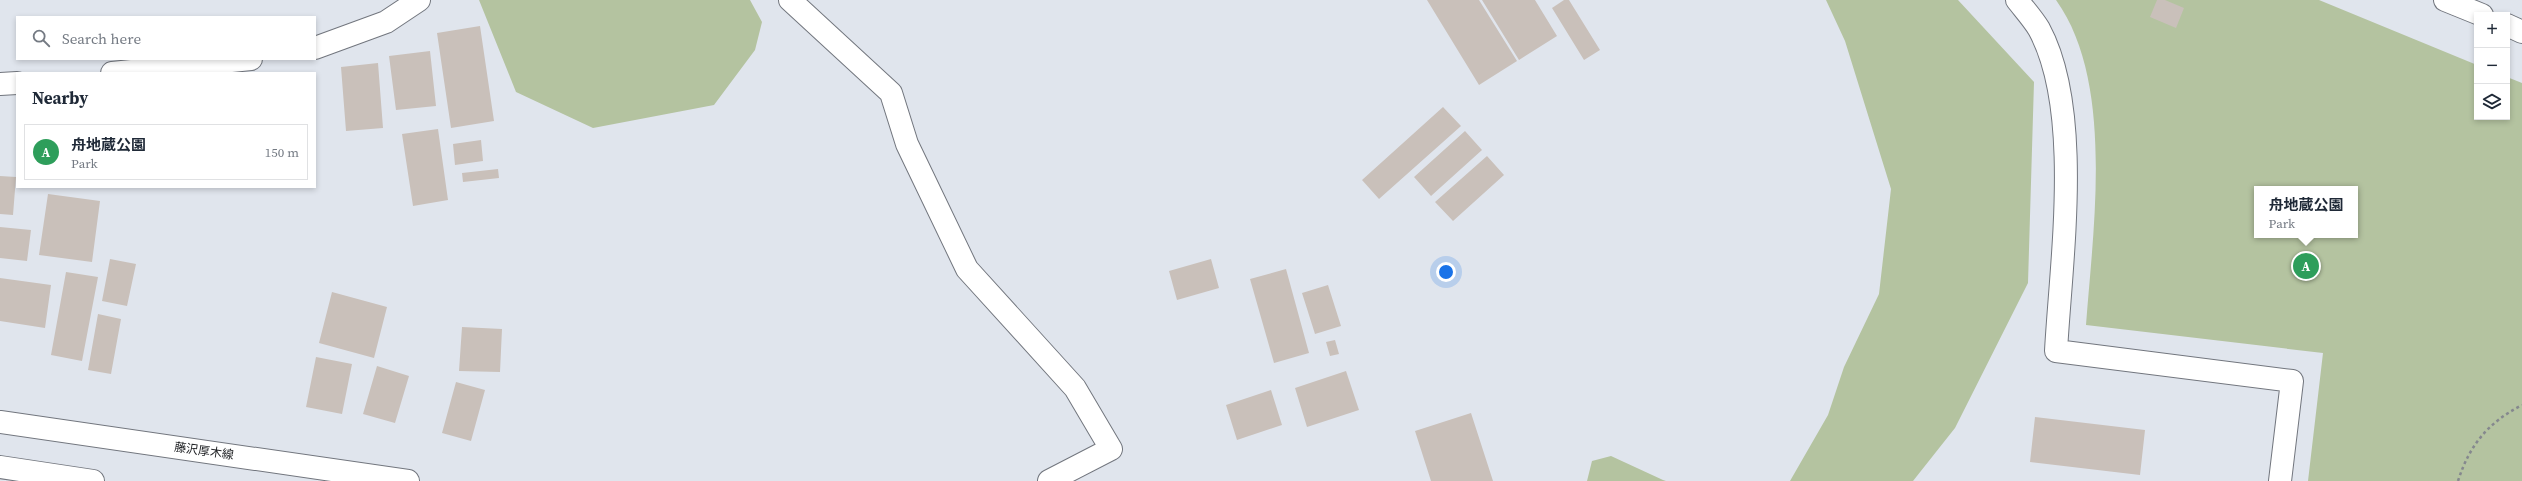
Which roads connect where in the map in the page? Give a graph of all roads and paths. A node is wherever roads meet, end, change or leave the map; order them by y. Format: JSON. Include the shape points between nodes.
{"nodes":[{"id":1,"x":419,"y":0,"type":"edge"},
{"id":2,"x":790,"y":0,"type":"edge"},
{"id":3,"x":2017,"y":0,"type":"edge"},
{"id":4,"x":2445,"y":0,"type":"edge"},
{"id":5,"x":2475,"y":12,"type":"edge"},
{"id":6,"x":2510,"y":27,"type":"edge"},
{"id":7,"x":2522,"y":32,"type":"edge"},
{"id":8,"x":316,"y":48,"type":"edge"},
{"id":9,"x":241,"y":60,"type":"edge"},
{"id":10,"x":122,"y":72,"type":"edge"},
{"id":11,"x":16,"y":83,"type":"edge"},
{"id":12,"x":0,"y":84,"type":"edge"},
{"id":13,"x":2522,"y":405,"type":"edge"},
{"id":14,"x":0,"y":422,"type":"edge"},
{"id":15,"x":0,"y":467,"type":"edge"},
{"id":16,"x":93,"y":481,"type":"edge"},
{"id":17,"x":408,"y":481,"type":"edge"},
{"id":18,"x":1049,"y":481,"type":"edge"},
{"id":19,"x":2280,"y":481,"type":"edge"},
{"id":20,"x":2458,"y":481,"type":"edge"}],
"edges":[{"from":1,"to":8,"type":"street","via":[[386,22]]},
{"from":2,"to":18,"type":"street","via":[[891,93],[907,144],[967,269],[1075,388],[1111,449]]},
{"from":3,"to":19,"type":"street","via":[[2042,35],[2054,67],[2064,115],[2065,201],[2056,351],[2292,380]]},
{"from":4,"to":5,"type":"street"},
{"from":6,"to":7,"type":"street"},
{"from":9,"to":10,"type":"street"},
{"from":11,"to":12,"type":"street"},
{"from":13,"to":20,"type":"path","via":[[2501,416],[2480,437],[2464,460]]},
{"from":14,"to":17,"type":"street","name":"藤沢厚木線"},
{"from":15,"to":16,"type":"street"}]}
